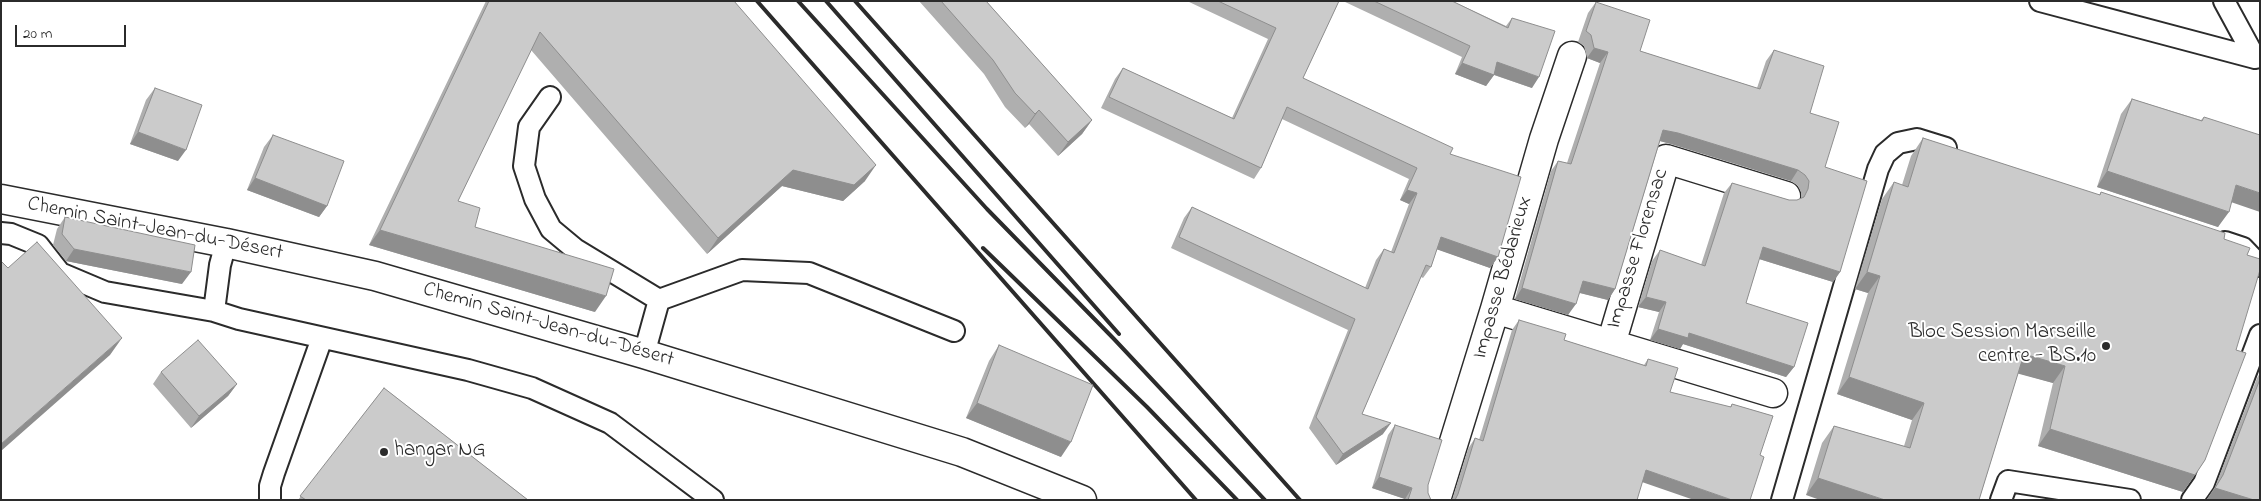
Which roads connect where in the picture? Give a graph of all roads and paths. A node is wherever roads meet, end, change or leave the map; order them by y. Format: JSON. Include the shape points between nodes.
{"nodes":[{"id":1,"x":2040,"y":1,"type":"edge"},
{"id":2,"x":2224,"y":1,"type":"edge"},
{"id":3,"x":1572,"y":56,"type":"dead end"},
{"id":4,"x":2257,"y":57,"type":"edge"},
{"id":5,"x":550,"y":97,"type":"dead end"},
{"id":6,"x":1963,"y":154,"type":"edge"},
{"id":7,"x":1786,"y":196,"type":"dead end"},
{"id":8,"x":1,"y":199,"type":"edge"},
{"id":9,"x":1,"y":233,"type":"edge"},
{"id":10,"x":2206,"y":236,"type":"edge"},
{"id":11,"x":226,"y":243,"type":"junction"},
{"id":12,"x":2260,"y":266,"type":"edge"},
{"id":13,"x":659,"y":300,"type":"junction"},
{"id":14,"x":1496,"y":309,"type":"junction"},
{"id":15,"x":214,"y":311,"type":"junction"},
{"id":16,"x":954,"y":331,"type":"dead end"},
{"id":17,"x":2260,"y":334,"type":"edge"},
{"id":18,"x":322,"y":338,"type":"junction"},
{"id":19,"x":1611,"y":344,"type":"junction"},
{"id":20,"x":644,"y":354,"type":"junction"},
{"id":21,"x":1772,"y":393,"type":"dead end"},
{"id":22,"x":270,"y":500,"type":"edge"},
{"id":23,"x":713,"y":500,"type":"edge"},
{"id":24,"x":1082,"y":500,"type":"edge"},
{"id":25,"x":1436,"y":500,"type":"edge"},
{"id":26,"x":1782,"y":500,"type":"edge"},
{"id":27,"x":2001,"y":500,"type":"edge"},
{"id":28,"x":2130,"y":500,"type":"edge"},
{"id":29,"x":2192,"y":500,"type":"edge"}],
"edges":[{"from":1,"to":4,"type":"lane"},
{"from":2,"to":4,"type":"lane"},
{"from":3,"to":14,"type":"street","name":"Impasse Bédarieux","via":[[1544,139]]},
{"from":5,"to":13,"type":"lane","via":[[530,127],[524,166],[535,199],[551,229],[575,249]]},
{"from":6,"to":26,"type":"lane","via":[[1917,139],[1898,143],[1885,154]]},
{"from":7,"to":19,"type":"street","name":"Impasse Florensac","via":[[1666,159]]},
{"from":8,"to":11,"type":"street","name":"Chemin Saint-Jean-du-Désert"},
{"from":9,"to":15,"type":"lane","via":[[38,245],[60,273],[105,292]]},
{"from":10,"to":12,"type":"lane","via":[[2243,248]]},
{"from":11,"to":15,"type":"lane"},
{"from":11,"to":20,"type":"street","name":"Chemin Saint-Jean-du-Désert","via":[[375,276]]},
{"from":13,"to":16,"type":"lane","via":[[742,270],[808,273]]},
{"from":13,"to":20,"type":"lane"},
{"from":14,"to":19,"type":"street","name":"Impasse Florensac"},
{"from":14,"to":25,"type":"street","name":"Impasse Bédarieux"},
{"from":15,"to":18,"type":"lane"},
{"from":17,"to":29,"type":"lane","via":[[2204,483]]},
{"from":18,"to":22,"type":"lane","via":[[274,473]]},
{"from":18,"to":23,"type":"lane","via":[[468,370],[532,388],[610,423]]},
{"from":19,"to":21,"type":"street","name":"Impasse Florensac"},
{"from":20,"to":24,"type":"street","name":"Chemin Saint-Jean-du-Désert","via":[[962,452]]},
{"from":27,"to":28,"type":"lane","via":[[2008,481]]}]}
